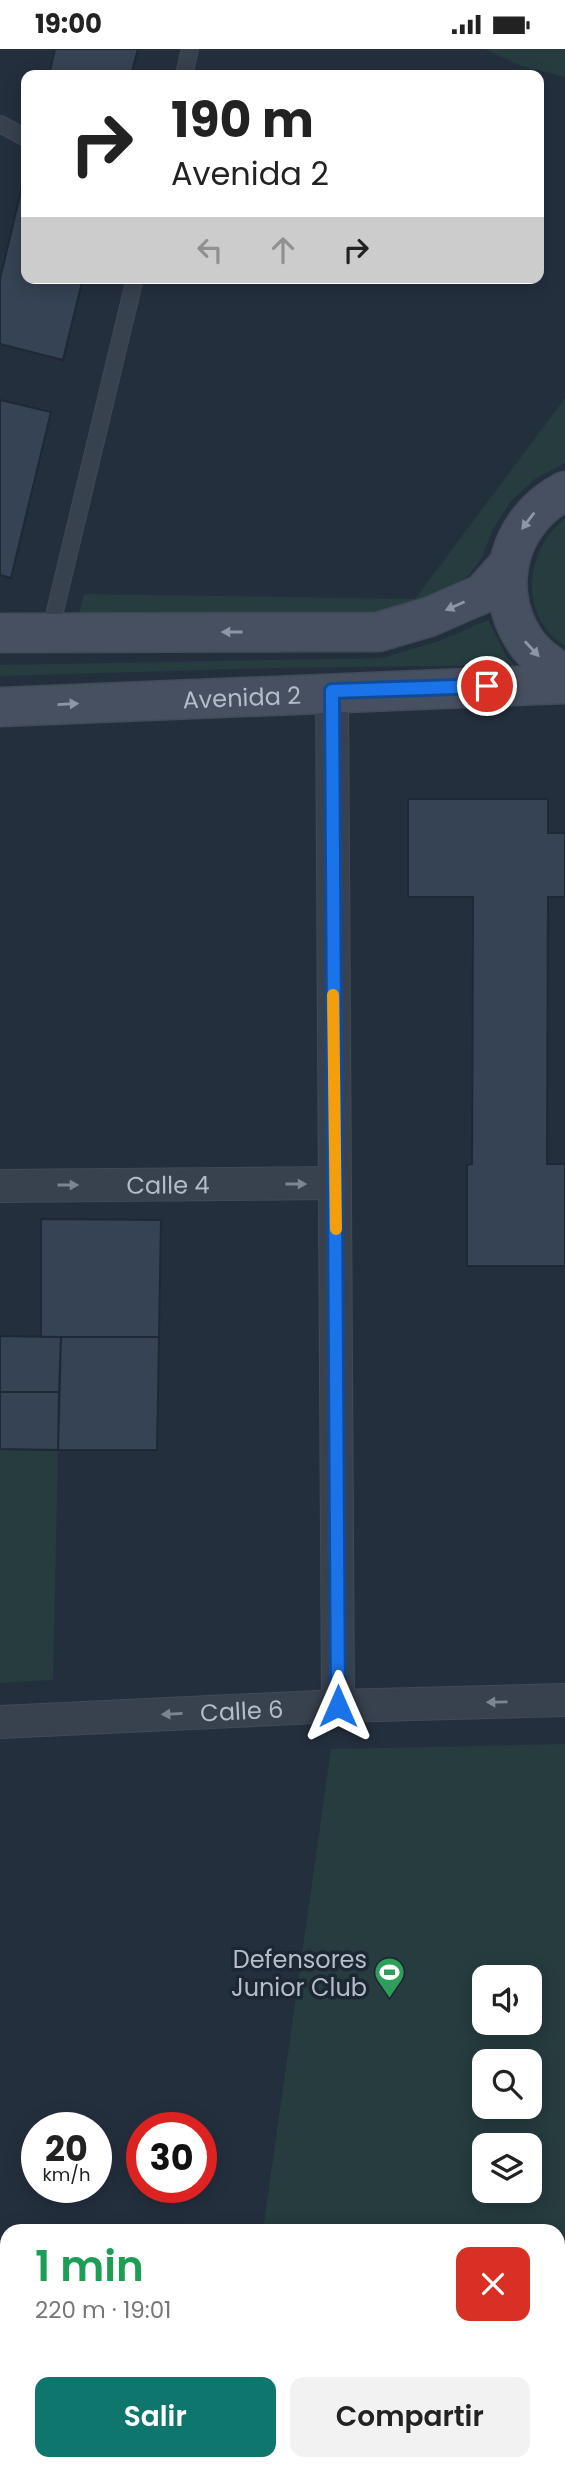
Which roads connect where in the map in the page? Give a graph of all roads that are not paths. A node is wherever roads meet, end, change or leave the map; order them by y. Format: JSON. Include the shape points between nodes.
{"nodes":[{"id":1,"x":190,"y":49,"type":"edge"},
{"id":2,"x":185,"y":70,"type":"edge"},
{"id":3,"x":0,"y":124,"type":"edge"},
{"id":4,"x":21,"y":135,"type":"edge"},
{"id":5,"x":134,"y":284,"type":"edge"},
{"id":6,"x":565,"y":491,"type":"edge"},
{"id":7,"x":508,"y":565,"type":"junction"},
{"id":8,"x":50,"y":632,"type":"junction"},
{"id":9,"x":0,"y":633,"type":"edge"},
{"id":10,"x":565,"y":675,"type":"edge"},
{"id":11,"x":565,"y":684,"type":"edge"},
{"id":12,"x":332,"y":691,"type":"junction"},
{"id":13,"x":0,"y":707,"type":"edge"},
{"id":14,"x":335,"y":1183,"type":"junction"},
{"id":15,"x":0,"y":1185,"type":"edge"},
{"id":16,"x":565,"y":1700,"type":"edge"},
{"id":17,"x":338,"y":1706,"type":"junction"},
{"id":18,"x":0,"y":1722,"type":"edge"}],
"edges":[{"from":1,"to":2,"type":"lane"},
{"from":3,"to":4,"type":"lane"},
{"from":5,"to":8,"type":"lane"},
{"from":6,"to":7,"type":"main road","one_way":true,"via":[[530,517],[516,539]]},
{"from":7,"to":8,"type":"main road","one_way":true,"via":[[482,594],[378,632]]},
{"from":7,"to":10,"type":"main road","one_way":true,"via":[[507,592],[525,642]]},
{"from":8,"to":9,"type":"main road"},
{"from":11,"to":12,"type":"main road","name":"Avenida 2"},
{"from":13,"to":12,"type":"main road","name":"Avenida 2","one_way":true},
{"from":12,"to":14,"type":"street"},
{"from":15,"to":14,"type":"street","name":"Calle 4","one_way":true},
{"from":14,"to":17,"type":"street"},
{"from":16,"to":17,"type":"street","name":"Calle 6","one_way":true},
{"from":17,"to":18,"type":"street","name":"Calle 6","one_way":true}]}
